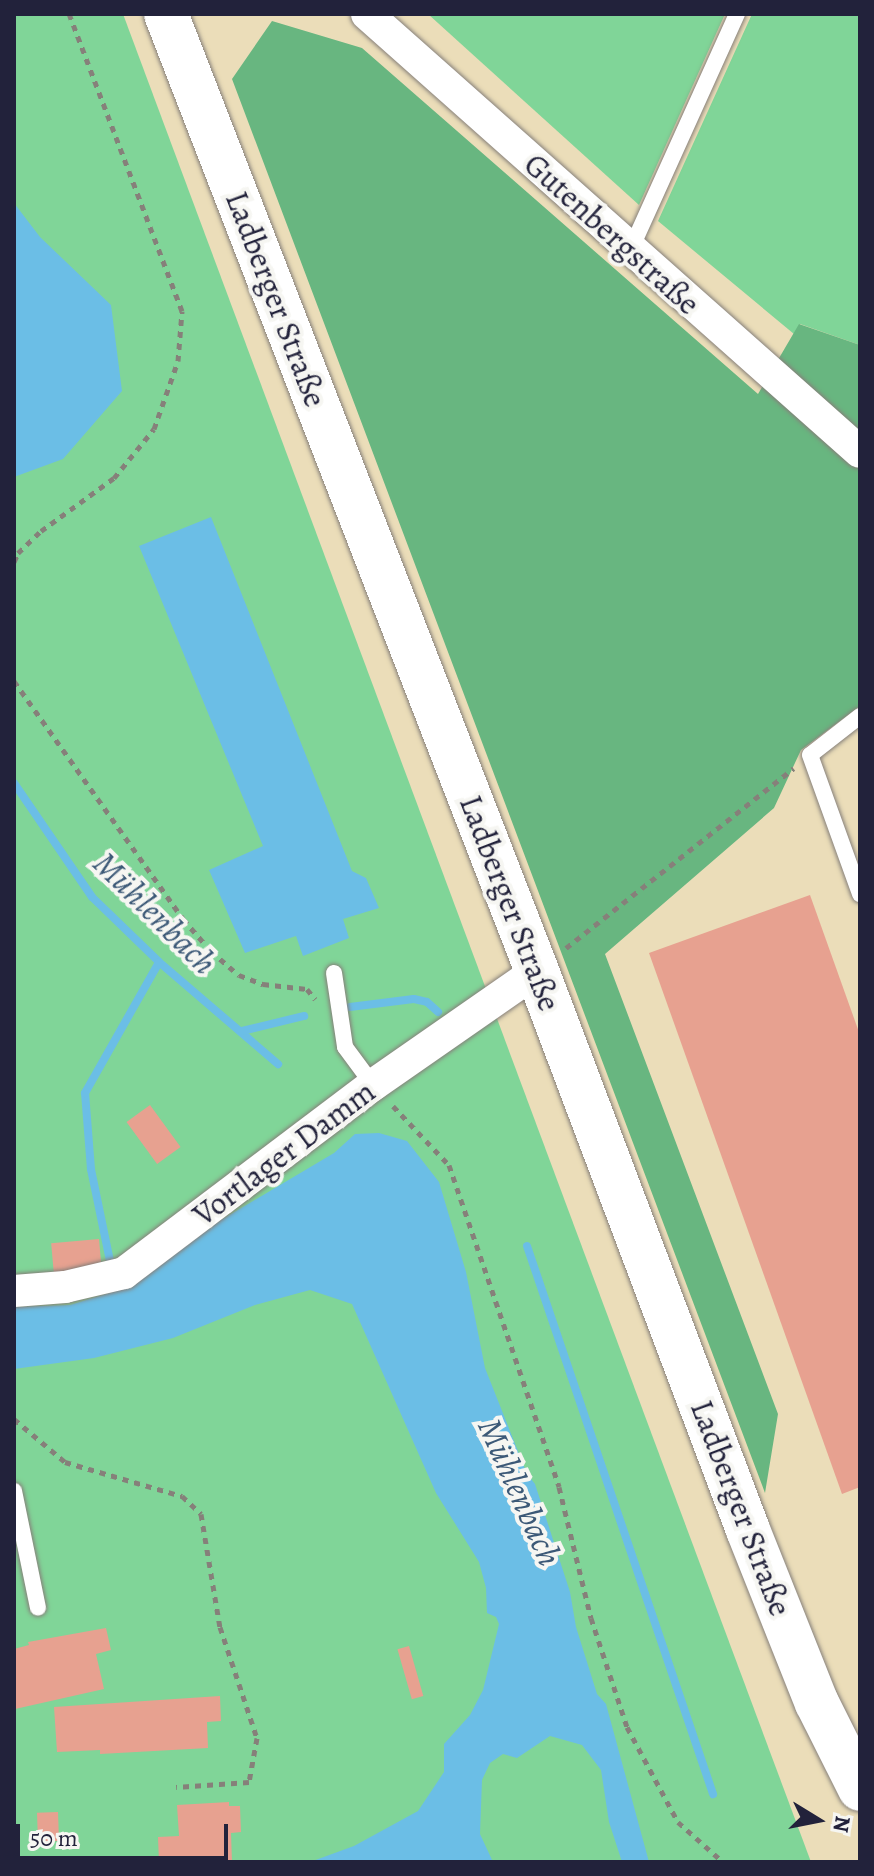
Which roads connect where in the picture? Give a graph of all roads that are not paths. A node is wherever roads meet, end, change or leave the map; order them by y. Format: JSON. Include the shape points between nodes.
{"nodes":[{"id":1,"x":166,"y":14,"type":"edge"},
{"id":2,"x":367,"y":14,"type":"edge"},
{"id":3,"x":737,"y":14,"type":"edge"},
{"id":4,"x":630,"y":251,"type":"junction"},
{"id":5,"x":860,"y":452,"type":"edge"},
{"id":6,"x":860,"y":716,"type":"edge"},
{"id":7,"x":860,"y":894,"type":"edge"},
{"id":8,"x":537,"y":971,"type":"junction"},
{"id":9,"x":334,"y":973,"type":"dead end"},
{"id":10,"x":373,"y":1085,"type":"junction"},
{"id":11,"x":14,"y":1291,"type":"edge"},
{"id":12,"x":14,"y":1491,"type":"edge"},
{"id":13,"x":38,"y":1608,"type":"dead end"},
{"id":14,"x":817,"y":1703,"type":"junction"},
{"id":15,"x":860,"y":1714,"type":"edge"},
{"id":16,"x":860,"y":1789,"type":"edge"}],
"edges":[{"from":1,"to":8,"type":"main road","name":"Ladberger Straße"},
{"from":2,"to":4,"type":"street","name":"Gutenbergstraße"},
{"from":3,"to":4,"type":"lane"},
{"from":4,"to":5,"type":"street","name":"Gutenbergstraße"},
{"from":6,"to":7,"type":"lane","via":[[810,755]]},
{"from":8,"to":10,"type":"street","name":"Vortlager Damm"},
{"from":8,"to":14,"type":"main road","name":"Ladberger Straße"},
{"from":9,"to":10,"type":"lane","via":[[345,1047]]},
{"from":10,"to":11,"type":"street","name":"Vortlager Damm","via":[[124,1273],[65,1287]]},
{"from":12,"to":13,"type":"lane"},
{"from":14,"to":15,"type":"main road"},
{"from":14,"to":16,"type":"main road","name":"Ladberger Straße"}]}
